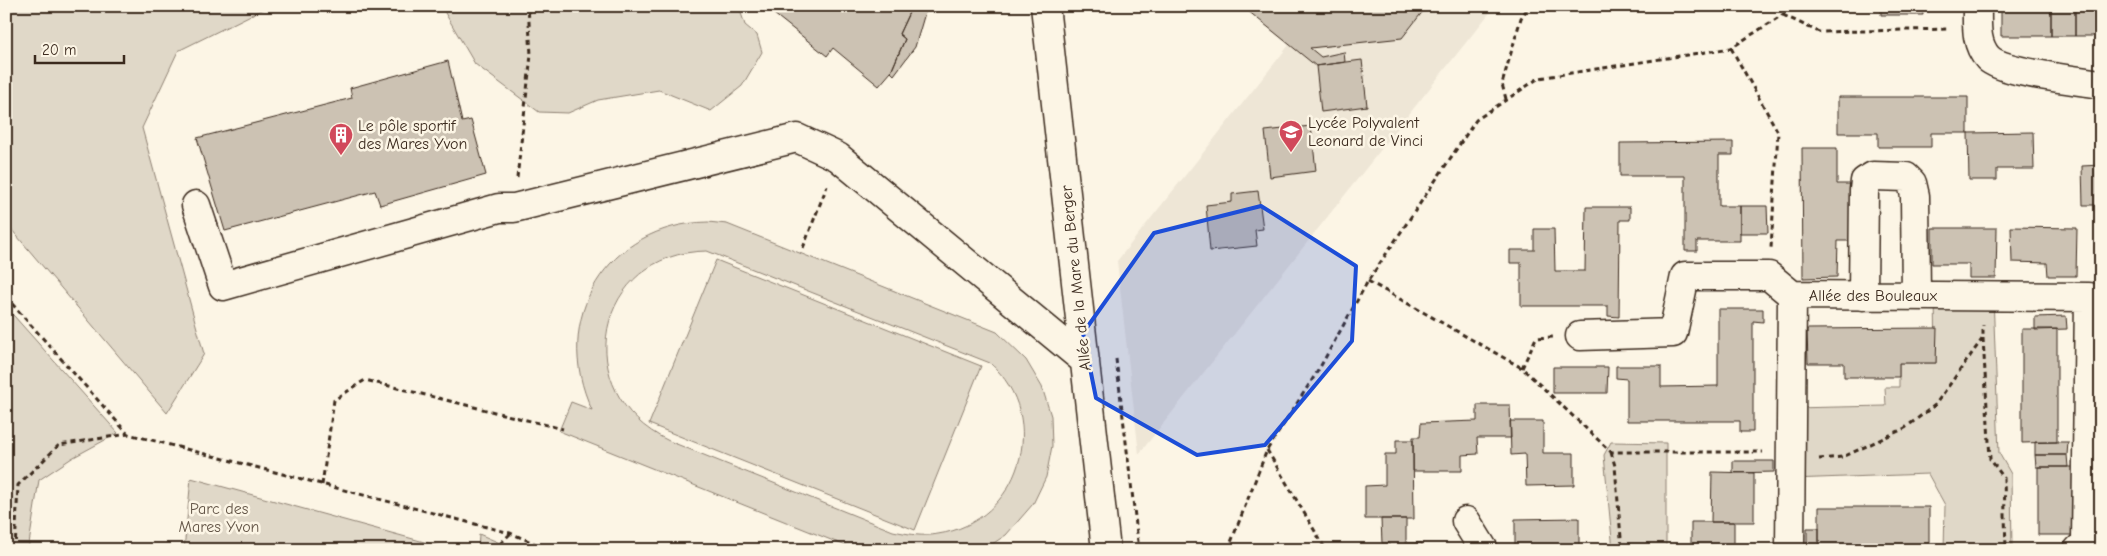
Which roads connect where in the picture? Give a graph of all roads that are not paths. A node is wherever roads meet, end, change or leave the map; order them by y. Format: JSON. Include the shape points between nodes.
{"nodes":[{"id":1,"x":1045,"y":6,"type":"edge"},
{"id":2,"x":1977,"y":17,"type":"edge"},
{"id":3,"x":2101,"y":84,"type":"edge"},
{"id":4,"x":196,"y":205,"type":"dead end"},
{"id":5,"x":2095,"y":294,"type":"edge"},
{"id":6,"x":1792,"y":295,"type":"junction"},
{"id":7,"x":1863,"y":296,"type":"junction"},
{"id":8,"x":1916,"y":296,"type":"junction"},
{"id":9,"x":1580,"y":336,"type":"road end"},
{"id":10,"x":1085,"y":361,"type":"junction"},
{"id":11,"x":1466,"y":521,"type":"dead end"},
{"id":12,"x":1106,"y":550,"type":"edge"},
{"id":13,"x":1484,"y":550,"type":"edge"},
{"id":14,"x":1790,"y":550,"type":"edge"},
{"id":15,"x":2078,"y":550,"type":"edge"}],
"edges":[{"from":1,"to":10,"type":"street","name":"Allée de la Mare du Berger"},
{"from":2,"to":3,"type":"street","via":[[1978,39],[1988,58],[2009,69]]},
{"from":4,"to":10,"type":"street","via":[[223,286],[498,208],[514,208],[797,138],[838,157]]},
{"from":5,"to":8,"type":"street","name":"Allée des Bouleaux"},
{"from":5,"to":15,"type":"street","name":"Allée des Bouleaux","via":[[2086,542]]},
{"from":6,"to":7,"type":"street","name":"Allée des Bouleaux"},
{"from":6,"to":9,"type":"street","via":[[1768,276],[1685,276],[1673,333]]},
{"from":6,"to":14,"type":"street","name":"Allée des Bouleaux"},
{"from":7,"to":8,"type":"street","name":"Allée des Bouleaux"},
{"from":7,"to":8,"type":"street","via":[[1864,190],[1865,182],[1873,176],[1906,177],[1912,183],[1915,196]]},
{"from":10,"to":12,"type":"street","name":"Allée de la Mare du Berger"},
{"from":11,"to":13,"type":"street"}]}
